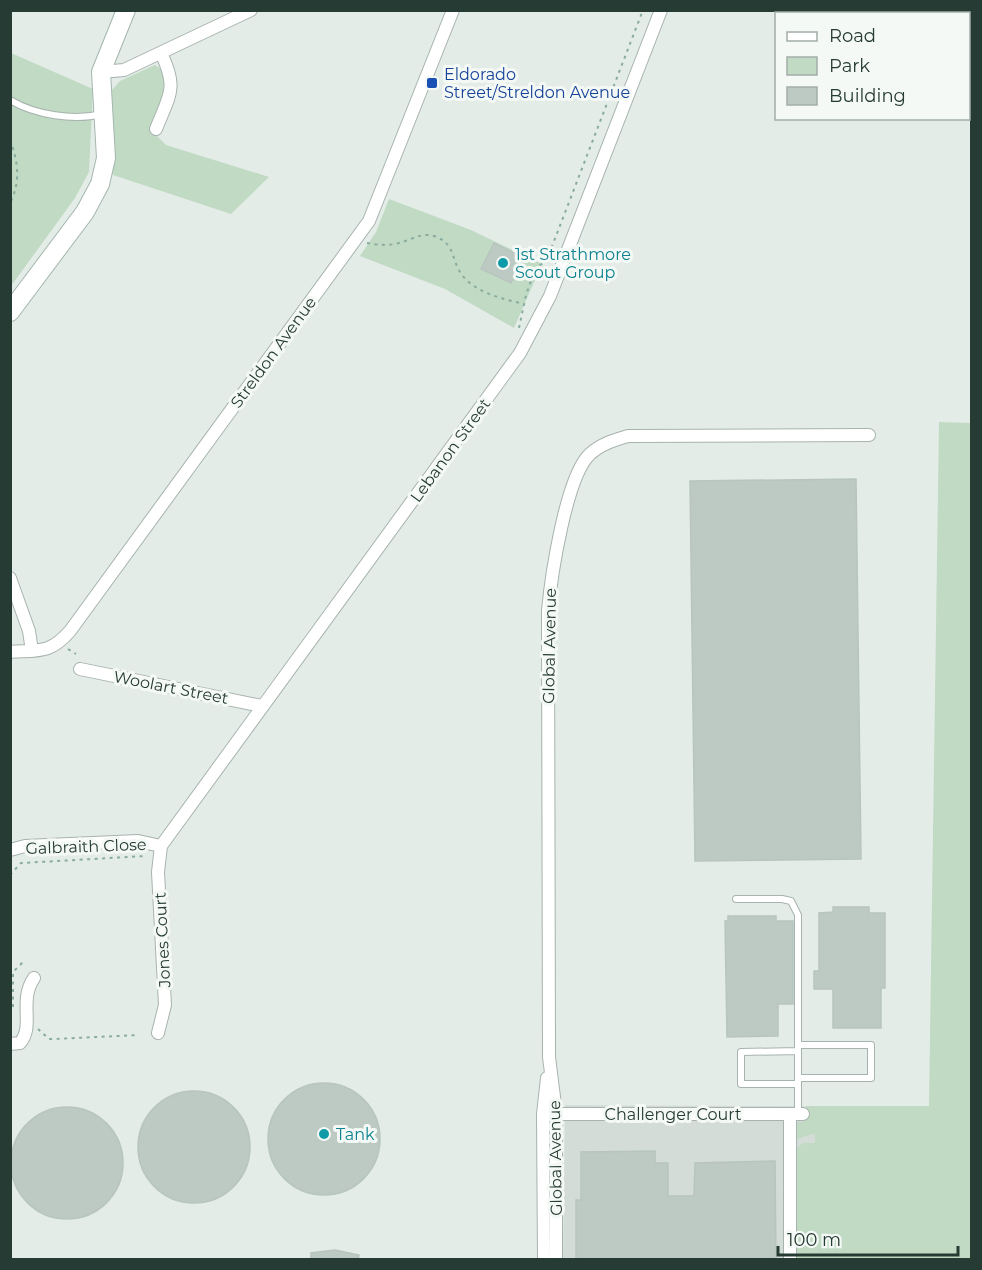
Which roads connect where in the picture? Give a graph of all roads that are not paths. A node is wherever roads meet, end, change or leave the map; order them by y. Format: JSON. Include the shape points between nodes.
{"nodes":[{"id":1,"x":126,"y":10,"type":"edge"},
{"id":2,"x":251,"y":10,"type":"edge"},
{"id":3,"x":453,"y":10,"type":"edge"},
{"id":4,"x":662,"y":10,"type":"edge"},
{"id":5,"x":161,"y":52,"type":"junction"},
{"id":6,"x":101,"y":72,"type":"junction"},
{"id":7,"x":10,"y":100,"type":"edge"},
{"id":8,"x":102,"y":114,"type":"junction"},
{"id":9,"x":156,"y":129,"type":"dead end"},
{"id":10,"x":10,"y":312,"type":"edge"},
{"id":11,"x":869,"y":435,"type":"dead end"},
{"id":12,"x":10,"y":578,"type":"edge"},
{"id":13,"x":32,"y":651,"type":"junction"},
{"id":14,"x":10,"y":652,"type":"edge"},
{"id":15,"x":80,"y":669,"type":"dead end"},
{"id":16,"x":262,"y":706,"type":"junction"},
{"id":17,"x":156,"y":844,"type":"junction"},
{"id":18,"x":10,"y":850,"type":"edge"},
{"id":19,"x":736,"y":899,"type":"dead end"},
{"id":20,"x":34,"y":978,"type":"dead end"},
{"id":21,"x":158,"y":1033,"type":"dead end"},
{"id":22,"x":15,"y":1043,"type":"edge"},
{"id":23,"x":798,"y":1048,"type":"junction"},
{"id":24,"x":798,"y":1081,"type":"junction"},
{"id":25,"x":549,"y":1114,"type":"junction"},
{"id":26,"x":797,"y":1114,"type":"junction"},
{"id":27,"x":544,"y":1260,"type":"edge"},
{"id":28,"x":556,"y":1260,"type":"edge"},
{"id":29,"x":790,"y":1260,"type":"edge"}],
"edges":[{"from":1,"to":6,"type":"main road"},
{"from":2,"to":5,"type":"street"},
{"from":3,"to":13,"type":"street","name":"Streldon Avenue","via":[[369,221],[70,631],[55,647]]},
{"from":4,"to":16,"type":"street","name":"Lebanon Street","via":[[531,336]]},
{"from":5,"to":6,"type":"street","via":[[124,70]]},
{"from":5,"to":9,"type":"street","via":[[172,84]]},
{"from":6,"to":8,"type":"main road"},
{"from":7,"to":8,"type":"lane","via":[[36,111],[61,115]]},
{"from":8,"to":10,"type":"main road","via":[[106,158],[96,195]]},
{"from":11,"to":25,"type":"street","name":"Global Avenue","via":[[628,436],[607,442],[589,455],[576,477],[551,573],[548,611]]},
{"from":12,"to":13,"type":"street"},
{"from":13,"to":14,"type":"street"},
{"from":15,"to":16,"type":"street","name":"Woolart Street"},
{"from":16,"to":17,"type":"street","name":"Lebanon Street"},
{"from":17,"to":18,"type":"street","name":"Galbraith Close","via":[[25,846]]},
{"from":17,"to":21,"type":"street","name":"Jones Court","via":[[165,1005]]},
{"from":19,"to":23,"type":"lane","via":[[782,899],[795,905]]},
{"from":20,"to":22,"type":"street","via":[[25,996],[26,1029]]},
{"from":23,"to":24,"type":"lane"},
{"from":23,"to":24,"type":"lane","via":[[741,1052],[741,1084]]},
{"from":23,"to":24,"type":"lane","via":[[871,1045],[871,1078]]},
{"from":24,"to":26,"type":"lane"},
{"from":25,"to":26,"type":"street","name":"Challenger Court"},
{"from":25,"to":27,"type":"street","name":"Global Avenue"},
{"from":25,"to":28,"type":"street","name":"Global Avenue"},
{"from":26,"to":29,"type":"street"}]}
